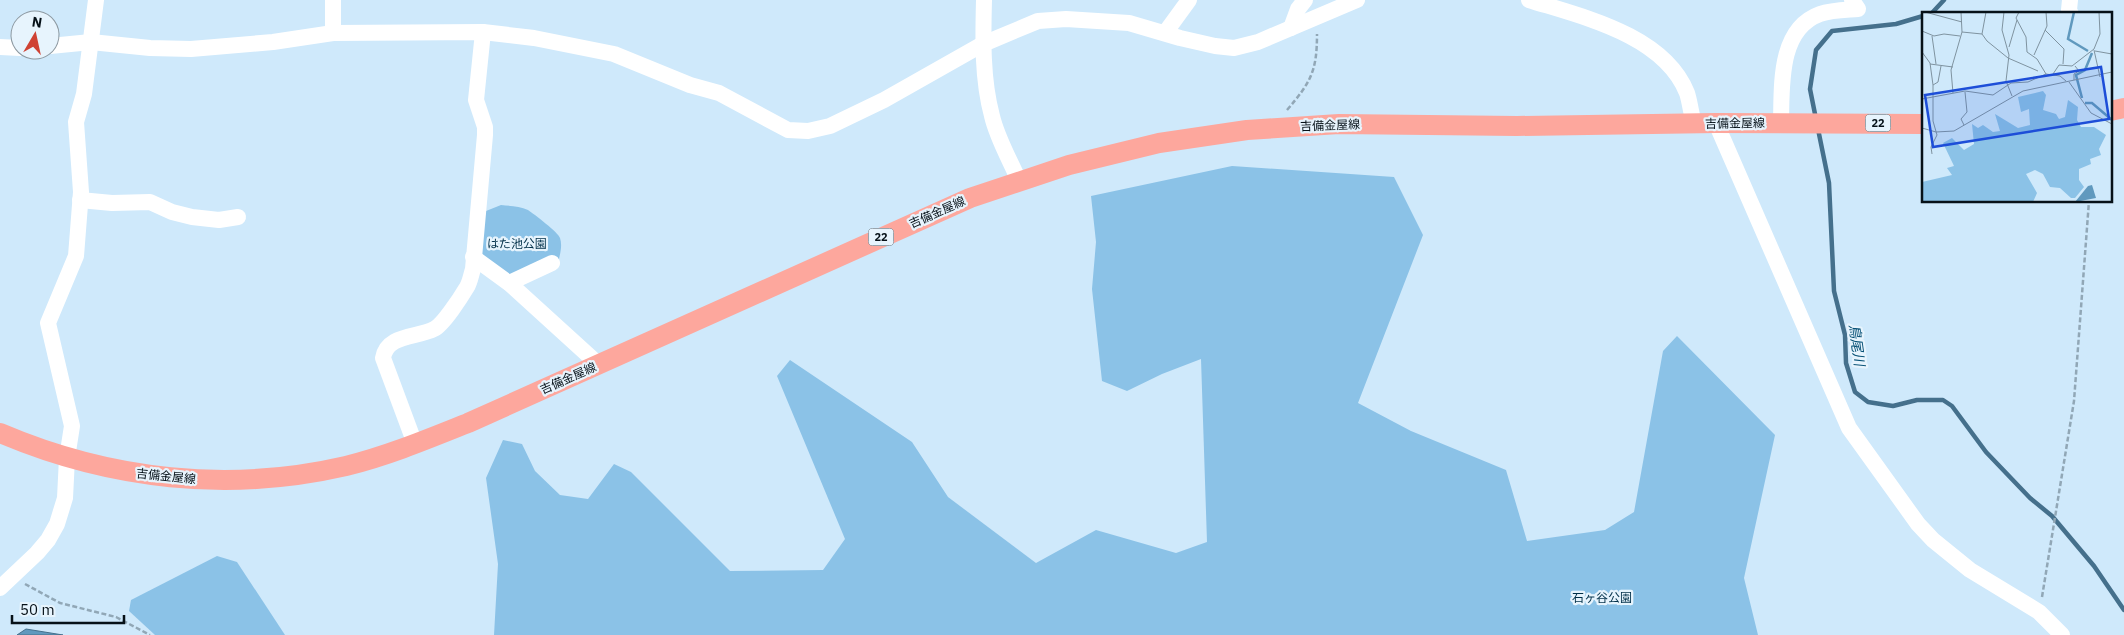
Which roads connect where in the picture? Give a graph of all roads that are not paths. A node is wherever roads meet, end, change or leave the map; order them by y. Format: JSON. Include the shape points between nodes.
{"nodes":[{"id":1,"x":96,"y":0,"type":"edge"},
{"id":2,"x":333,"y":0,"type":"edge"},
{"id":3,"x":984,"y":0,"type":"edge"},
{"id":4,"x":1188,"y":0,"type":"edge"},
{"id":5,"x":1305,"y":0,"type":"edge"},
{"id":6,"x":1357,"y":0,"type":"edge"},
{"id":7,"x":1852,"y":0,"type":"edge"},
{"id":8,"x":1540,"y":1,"type":"edge"},
{"id":9,"x":1291,"y":28,"type":"junction"},
{"id":10,"x":483,"y":32,"type":"junction"},
{"id":11,"x":333,"y":33,"type":"junction"},
{"id":12,"x":1165,"y":33,"type":"junction"},
{"id":13,"x":90,"y":42,"type":"junction"},
{"id":14,"x":984,"y":44,"type":"junction"},
{"id":15,"x":60,"y":45,"type":"edge"},
{"id":16,"x":1716,"y":122,"type":"junction"},
{"id":17,"x":1790,"y":122,"type":"junction"},
{"id":18,"x":1694,"y":123,"type":"junction"},
{"id":19,"x":1922,"y":124,"type":"edge"},
{"id":20,"x":1019,"y":181,"type":"junction"},
{"id":21,"x":80,"y":200,"type":"junction"},
{"id":22,"x":238,"y":217,"type":"dead end"},
{"id":23,"x":474,"y":257,"type":"junction"},
{"id":24,"x":552,"y":263,"type":"dead end"},
{"id":25,"x":509,"y":283,"type":"junction"},
{"id":26,"x":598,"y":364,"type":"junction"},
{"id":27,"x":0,"y":433,"type":"edge"},
{"id":28,"x":415,"y":444,"type":"junction"},
{"id":29,"x":67,"y":458,"type":"junction"},
{"id":30,"x":0,"y":588,"type":"edge"},
{"id":31,"x":2062,"y":635,"type":"edge"}],
"edges":[{"from":1,"to":13,"type":"street"},
{"from":2,"to":11,"type":"street"},
{"from":3,"to":14,"type":"street"},
{"from":4,"to":12,"type":"street"},
{"from":5,"to":9,"type":"street"},
{"from":6,"to":9,"type":"street"},
{"from":7,"to":17,"type":"street","via":[[1858,9],[1820,14],[1803,24],[1791,42],[1784,65]]},
{"from":8,"to":18,"type":"street","via":[[1628,34],[1655,51],[1687,94]]},
{"from":9,"to":12,"type":"street","via":[[1246,47],[1234,48]]},
{"from":10,"to":11,"type":"street"},
{"from":10,"to":14,"type":"street","via":[[534,38],[614,54],[690,85],[719,93],[788,130],[808,131],[830,126],[884,100]]},
{"from":10,"to":23,"type":"street","via":[[476,100],[485,135]]},
{"from":11,"to":13,"type":"street","via":[[192,49]]},
{"from":12,"to":14,"type":"street","via":[[1129,23],[1047,20]]},
{"from":13,"to":15,"type":"street"},
{"from":13,"to":21,"type":"street","via":[[84,94],[76,122]]},
{"from":14,"to":20,"type":"street","via":[[992,118]]},
{"from":16,"to":17,"type":"main road","name":"吉備金屋線","number":"22"},
{"from":16,"to":18,"type":"main road","name":"吉備金屋線","number":"22"},
{"from":16,"to":31,"type":"street","via":[[1849,428],[1933,540],[1970,570],[2039,612]]},
{"from":17,"to":19,"type":"main road","name":"吉備金屋線","number":"22"},
{"from":18,"to":20,"type":"main road","name":"吉備金屋線","number":"22","via":[[1366,124],[1272,128],[1203,135],[1159,144],[1069,165]]},
{"from":20,"to":26,"type":"main road","name":"吉備金屋線","number":"22","via":[[932,213]]},
{"from":21,"to":22,"type":"street","via":[[150,202],[192,217],[219,220]]},
{"from":21,"to":29,"type":"street","via":[[76,256],[48,323],[72,426]]},
{"from":23,"to":25,"type":"street"},
{"from":23,"to":28,"type":"street","via":[[468,286],[435,329],[398,340],[384,351],[386,367]]},
{"from":24,"to":25,"type":"street"},
{"from":25,"to":26,"type":"street"},
{"from":26,"to":28,"type":"main road","name":"吉備金屋線","number":"22"},
{"from":27,"to":29,"type":"main road","name":"吉備金屋線","number":"22"},
{"from":28,"to":29,"type":"main road","name":"吉備金屋線","number":"22","via":[[346,466],[252,480],[159,477]]},
{"from":29,"to":30,"type":"street","via":[[65,498],[57,524],[38,553]]}]}
